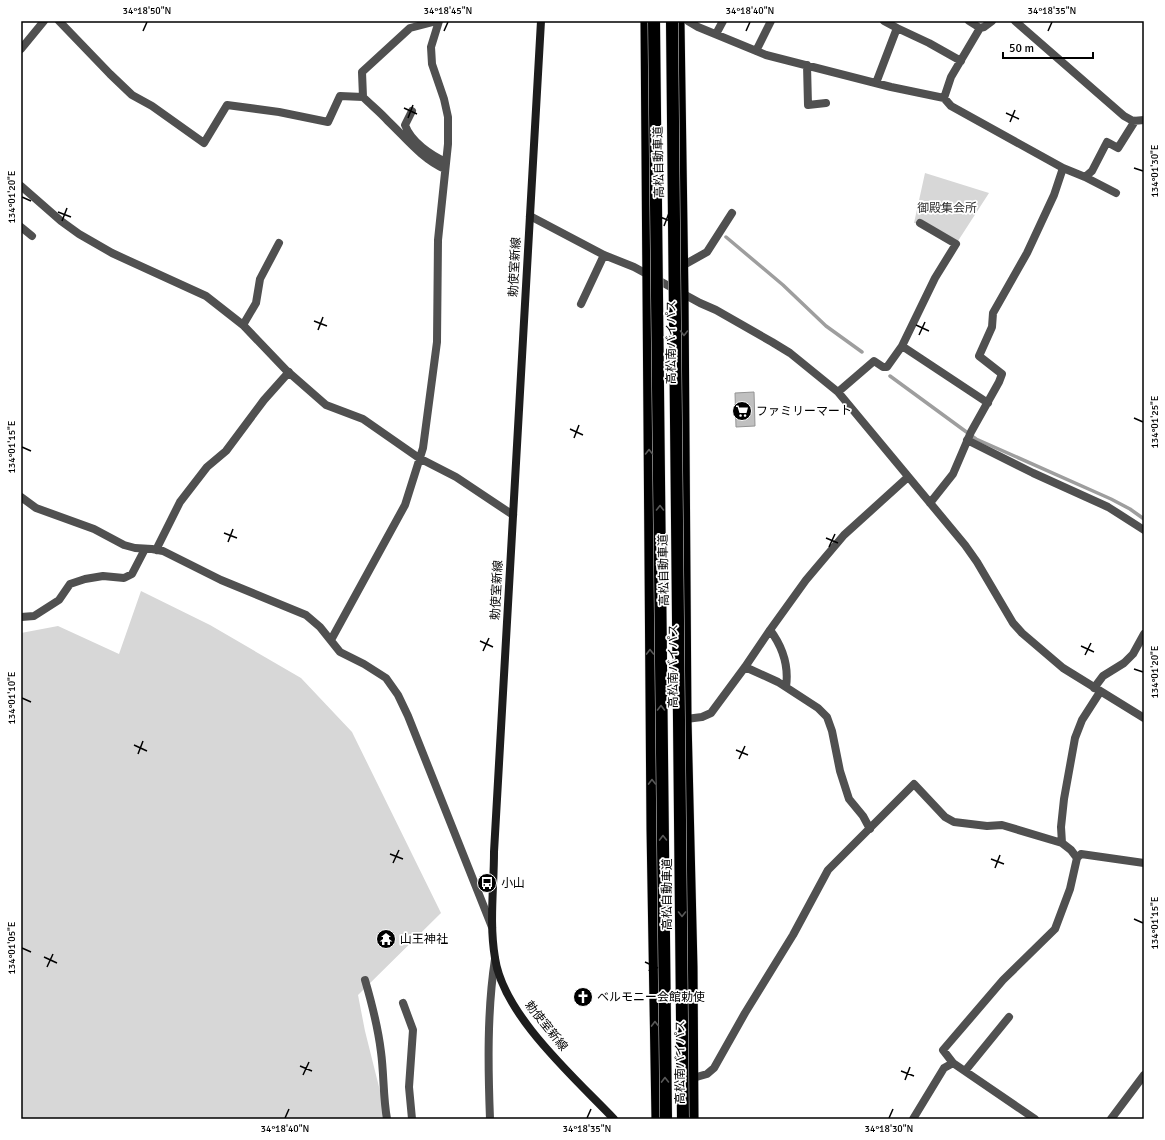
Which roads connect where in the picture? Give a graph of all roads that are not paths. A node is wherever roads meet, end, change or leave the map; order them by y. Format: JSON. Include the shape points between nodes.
{"nodes":[{"id":1,"x":44,"y":21,"type":"edge"},
{"id":2,"x":59,"y":21,"type":"edge"},
{"id":3,"x":438,"y":21,"type":"edge"},
{"id":4,"x":541,"y":21,"type":"edge"},
{"id":5,"x":646,"y":21,"type":"edge"},
{"id":6,"x":654,"y":21,"type":"edge"},
{"id":7,"x":672,"y":21,"type":"edge"},
{"id":8,"x":679,"y":21,"type":"edge"},
{"id":9,"x":688,"y":21,"type":"edge"},
{"id":10,"x":723,"y":21,"type":"edge"},
{"id":11,"x":771,"y":21,"type":"edge"},
{"id":12,"x":884,"y":21,"type":"edge"},
{"id":13,"x":969,"y":21,"type":"edge"},
{"id":14,"x":992,"y":21,"type":"edge"},
{"id":15,"x":1015,"y":21,"type":"edge"},
{"id":16,"x":897,"y":28,"type":"junction"},
{"id":17,"x":980,"y":28,"type":"junction"},
{"id":18,"x":716,"y":34,"type":"junction"},
{"id":19,"x":21,"y":49,"type":"edge"},
{"id":20,"x":756,"y":51,"type":"junction"},
{"id":21,"x":961,"y":61,"type":"junction"},
{"id":22,"x":807,"y":65,"type":"junction"},
{"id":23,"x":876,"y":83,"type":"junction"},
{"id":24,"x":363,"y":97,"type":"junction"},
{"id":25,"x":944,"y":98,"type":"junction"},
{"id":26,"x":826,"y":103,"type":"dead end"},
{"id":27,"x":412,"y":111,"type":"dead end"},
{"id":28,"x":1144,"y":120,"type":"edge"},
{"id":29,"x":1135,"y":121,"type":"junction"},
{"id":30,"x":446,"y":165,"type":"junction"},
{"id":31,"x":1062,"y":168,"type":"junction"},
{"id":32,"x":1085,"y":177,"type":"junction"},
{"id":33,"x":21,"y":186,"type":"edge"},
{"id":34,"x":1116,"y":193,"type":"dead end"},
{"id":35,"x":732,"y":213,"type":"dead end"},
{"id":36,"x":530,"y":216,"type":"junction"},
{"id":37,"x":920,"y":223,"type":"dead end"},
{"id":38,"x":21,"y":227,"type":"edge"},
{"id":39,"x":32,"y":236,"type":"dead end"},
{"id":40,"x":279,"y":243,"type":"dead end"},
{"id":41,"x":604,"y":255,"type":"junction"},
{"id":42,"x":682,"y":266,"type":"junction"},
{"id":43,"x":648,"y":275,"type":"junction"},
{"id":44,"x":683,"y":294,"type":"junction"},
{"id":45,"x":581,"y":304,"type":"dead end"},
{"id":46,"x":243,"y":325,"type":"junction"},
{"id":47,"x":902,"y":346,"type":"junction"},
{"id":48,"x":289,"y":372,"type":"junction"},
{"id":49,"x":838,"y":392,"type":"junction"},
{"id":50,"x":988,"y":404,"type":"junction"},
{"id":51,"x":969,"y":436,"type":"junction"},
{"id":52,"x":419,"y":458,"type":"junction"},
{"id":53,"x":908,"y":477,"type":"junction"},
{"id":54,"x":21,"y":497,"type":"edge"},
{"id":55,"x":930,"y":503,"type":"junction"},
{"id":56,"x":513,"y":515,"type":"junction"},
{"id":57,"x":1144,"y":530,"type":"edge"},
{"id":58,"x":145,"y":549,"type":"junction"},
{"id":59,"x":156,"y":550,"type":"junction"},
{"id":60,"x":21,"y":617,"type":"edge"},
{"id":61,"x":770,"y":630,"type":"junction"},
{"id":62,"x":1144,"y":634,"type":"edge"},
{"id":63,"x":331,"y":640,"type":"junction"},
{"id":64,"x":745,"y":667,"type":"junction"},
{"id":65,"x":786,"y":687,"type":"junction"},
{"id":66,"x":1097,"y":690,"type":"junction"},
{"id":67,"x":1144,"y":718,"type":"edge"},
{"id":68,"x":686,"y":719,"type":"junction"},
{"id":69,"x":870,"y":829,"type":"junction"},
{"id":70,"x":1062,"y":843,"type":"junction"},
{"id":71,"x":1077,"y":858,"type":"junction"},
{"id":72,"x":1144,"y":863,"type":"edge"},
{"id":73,"x":492,"y":928,"type":"junction"},
{"id":74,"x":495,"y":959,"type":"junction"},
{"id":75,"x":365,"y":980,"type":"dead end"},
{"id":76,"x":403,"y":1003,"type":"dead end"},
{"id":77,"x":1009,"y":1017,"type":"dead end"},
{"id":78,"x":953,"y":1063,"type":"junction"},
{"id":79,"x":965,"y":1071,"type":"junction"},
{"id":80,"x":1144,"y":1075,"type":"edge"},
{"id":81,"x":693,"y":1078,"type":"junction"},
{"id":82,"x":387,"y":1119,"type":"edge"},
{"id":83,"x":412,"y":1119,"type":"edge"},
{"id":84,"x":490,"y":1119,"type":"edge"},
{"id":85,"x":614,"y":1119,"type":"edge"},
{"id":86,"x":656,"y":1119,"type":"edge"},
{"id":87,"x":666,"y":1119,"type":"edge"},
{"id":88,"x":683,"y":1119,"type":"edge"},
{"id":89,"x":693,"y":1119,"type":"edge"},
{"id":90,"x":913,"y":1119,"type":"edge"},
{"id":91,"x":1035,"y":1119,"type":"edge"},
{"id":92,"x":1111,"y":1119,"type":"edge"}],
"edges":[{"from":1,"to":19,"type":"street"},
{"from":2,"to":24,"type":"street","via":[[132,95],[204,143],[227,105],[328,122],[340,96]]},
{"from":3,"to":24,"type":"street","via":[[410,28],[362,72]]},
{"from":3,"to":30,"type":"street","via":[[431,47],[432,64],[448,116]]},
{"from":4,"to":36,"type":"main road","name":"勅使室新線"},
{"from":5,"to":43,"type":"highway","name":"高松南バイパス"},
{"from":87,"to":6,"type":"highway","name":"高松自動車道","one_way":true,"bridge":true},
{"from":7,"to":88,"type":"highway","name":"高松自動車道","one_way":true,"bridge":true},
{"from":8,"to":42,"type":"highway","name":"高松南バイパス"},
{"from":9,"to":18,"type":"street"},
{"from":10,"to":18,"type":"street"},
{"from":11,"to":20,"type":"street"},
{"from":12,"to":16,"type":"street"},
{"from":13,"to":17,"type":"street"},
{"from":14,"to":17,"type":"street"},
{"from":15,"to":29,"type":"street","via":[[1124,116]]},
{"from":16,"to":21,"type":"street"},
{"from":16,"to":23,"type":"street"},
{"from":17,"to":21,"type":"street"},
{"from":18,"to":20,"type":"street"},
{"from":20,"to":22,"type":"street"},
{"from":21,"to":25,"type":"street","via":[[951,77]]},
{"from":22,"to":23,"type":"street"},
{"from":22,"to":26,"type":"street","via":[[808,104]]},
{"from":23,"to":25,"type":"street"},
{"from":24,"to":30,"type":"street","via":[[414,147],[430,160]]},
{"from":25,"to":31,"type":"street","via":[[951,106]]},
{"from":27,"to":30,"type":"street","via":[[405,125],[407,131]]},
{"from":28,"to":29,"type":"street"},
{"from":29,"to":32,"type":"street","via":[[1118,148],[1107,142],[1092,171]]},
{"from":30,"to":52,"type":"street","via":[[438,240],[437,342],[423,448]]},
{"from":31,"to":32,"type":"street"},
{"from":31,"to":50,"type":"street","via":[[1054,195],[1027,253],[993,313],[992,327],[979,356],[1002,374]]},
{"from":32,"to":34,"type":"street"},
{"from":33,"to":46,"type":"street","via":[[79,234],[112,253],[206,296]]},
{"from":35,"to":42,"type":"street","via":[[707,252]]},
{"from":36,"to":41,"type":"street"},
{"from":36,"to":56,"type":"main road","name":"勅使室新線"},
{"from":37,"to":47,"type":"street","via":[[956,244],[935,278]]},
{"from":38,"to":39,"type":"street"},
{"from":40,"to":46,"type":"street","via":[[260,279],[256,303]]},
{"from":41,"to":43,"type":"street"},
{"from":41,"to":45,"type":"street"},
{"from":42,"to":44,"type":"highway","name":"高松南バイパス"},
{"from":43,"to":44,"type":"street"},
{"from":86,"to":43,"type":"highway","name":"高松南バイパス","one_way":true},
{"from":44,"to":49,"type":"street","via":[[772,342]]},
{"from":44,"to":68,"type":"highway","name":"高松南バイパス","one_way":true},
{"from":46,"to":48,"type":"street"},
{"from":47,"to":49,"type":"street","via":[[887,367],[874,361]]},
{"from":47,"to":50,"type":"street"},
{"from":48,"to":52,"type":"street","via":[[326,405],[363,419]]},
{"from":48,"to":59,"type":"street","via":[[264,400],[226,451],[207,467],[180,502]]},
{"from":49,"to":53,"type":"street"},
{"from":50,"to":51,"type":"street"},
{"from":51,"to":55,"type":"street","via":[[953,474]]},
{"from":51,"to":57,"type":"street","via":[[1034,473],[1108,507]]},
{"from":52,"to":56,"type":"street","via":[[456,477]]},
{"from":52,"to":63,"type":"street","via":[[405,505]]},
{"from":53,"to":55,"type":"street"},
{"from":53,"to":61,"type":"street","via":[[844,535],[806,580]]},
{"from":54,"to":58,"type":"street","via":[[36,508],[94,529],[124,545]]},
{"from":55,"to":66,"type":"street","via":[[977,562],[1013,623],[1063,668]]},
{"from":56,"to":73,"type":"main road","name":"勅使室新線"},
{"from":58,"to":59,"type":"street"},
{"from":58,"to":60,"type":"street","via":[[132,574],[124,578],[104,576],[70,584],[59,600],[34,616]]},
{"from":59,"to":63,"type":"street","via":[[306,615]]},
{"from":61,"to":64,"type":"street"},
{"from":61,"to":65,"type":"street","via":[[783,653]]},
{"from":62,"to":66,"type":"street","via":[[1133,654],[1103,676]]},
{"from":63,"to":73,"type":"street","via":[[340,652],[386,678],[398,695]]},
{"from":64,"to":65,"type":"street"},
{"from":64,"to":68,"type":"street","via":[[711,713]]},
{"from":65,"to":69,"type":"street","via":[[827,717],[849,799]]},
{"from":66,"to":67,"type":"street"},
{"from":66,"to":70,"type":"street","via":[[1075,738],[1064,799]]},
{"from":68,"to":81,"type":"highway","name":"高松南バイパス"},
{"from":69,"to":70,"type":"street","via":[[914,784],[945,817],[954,822],[986,826],[1002,824]]},
{"from":69,"to":81,"type":"street","via":[[828,870],[793,935],[714,1068],[707,1074]]},
{"from":70,"to":71,"type":"street"},
{"from":71,"to":72,"type":"street","via":[[1081,854]]},
{"from":71,"to":78,"type":"street","via":[[1070,889],[1055,929],[1003,980],[943,1050]]},
{"from":73,"to":74,"type":"main road","name":"勅使室新線"},
{"from":74,"to":84,"type":"street","via":[[488,1048]]},
{"from":74,"to":85,"type":"main road","name":"勅使室新線","via":[[505,989],[526,1023],[564,1068]]},
{"from":75,"to":82,"type":"street","via":[[376,1018]]},
{"from":76,"to":83,"type":"street","via":[[413,1030],[409,1087]]},
{"from":77,"to":79,"type":"street"},
{"from":78,"to":79,"type":"street"},
{"from":78,"to":90,"type":"street","via":[[944,1068]]},
{"from":79,"to":91,"type":"street"},
{"from":80,"to":92,"type":"street"},
{"from":81,"to":89,"type":"highway","name":"高松南バイパス"}]}
